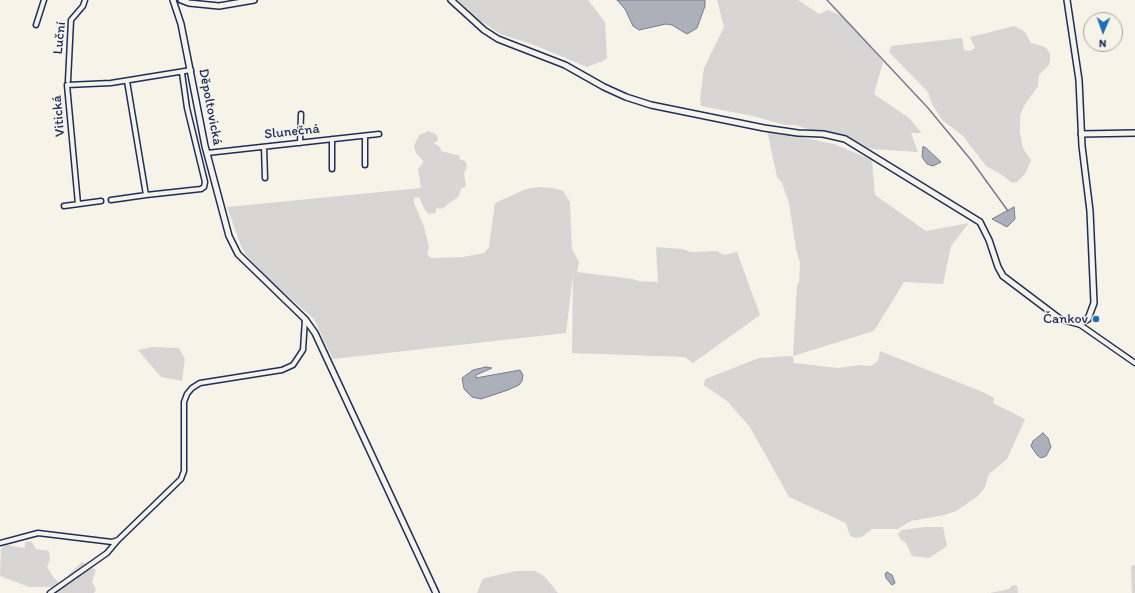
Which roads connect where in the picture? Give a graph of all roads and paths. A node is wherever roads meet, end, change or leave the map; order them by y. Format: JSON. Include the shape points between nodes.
{"nodes":[{"id":1,"x":44,"y":0,"type":"edge"},
{"id":2,"x":85,"y":0,"type":"edge"},
{"id":3,"x":172,"y":0,"type":"edge"},
{"id":4,"x":181,"y":0,"type":"edge"},
{"id":5,"x":254,"y":0,"type":"edge"},
{"id":6,"x":451,"y":0,"type":"edge"},
{"id":7,"x":1067,"y":0,"type":"edge"},
{"id":8,"x":221,"y":3,"type":"edge"},
{"id":9,"x":36,"y":25,"type":"dead end"},
{"id":10,"x":191,"y":70,"type":"junction"},
{"id":11,"x":182,"y":73,"type":"junction"},
{"id":12,"x":68,"y":81,"type":"dead end"},
{"id":13,"x":127,"y":81,"type":"junction"},
{"id":14,"x":301,"y":114,"type":"dead end"},
{"id":15,"x":1135,"y":133,"type":"edge"},
{"id":16,"x":379,"y":134,"type":"dead end"},
{"id":17,"x":1081,"y":134,"type":"junction"},
{"id":18,"x":364,"y":136,"type":"junction"},
{"id":19,"x":332,"y":139,"type":"junction"},
{"id":20,"x":300,"y":143,"type":"junction"},
{"id":21,"x":264,"y":146,"type":"junction"},
{"id":22,"x":207,"y":153,"type":"junction"},
{"id":23,"x":365,"y":165,"type":"dead end"},
{"id":24,"x":332,"y":169,"type":"dead end"},
{"id":25,"x":266,"y":178,"type":"dead end"},
{"id":26,"x":146,"y":195,"type":"junction"},
{"id":27,"x":111,"y":200,"type":"dead end"},
{"id":28,"x":101,"y":201,"type":"dead end"},
{"id":29,"x":78,"y":204,"type":"junction"},
{"id":30,"x":64,"y":206,"type":"dead end"},
{"id":31,"x":305,"y":319,"type":"junction"},
{"id":32,"x":1079,"y":324,"type":"junction"},
{"id":33,"x":1135,"y":363,"type":"edge"},
{"id":34,"x":118,"y":540,"type":"junction"},
{"id":35,"x":0,"y":543,"type":"edge"},
{"id":36,"x":50,"y":593,"type":"edge"},
{"id":37,"x":436,"y":593,"type":"edge"}],
"edges":[{"from":1,"to":9,"type":"street"},
{"from":2,"to":12,"type":"street","name":"Luční","via":[[71,20]]},
{"from":3,"to":10,"type":"street","name":"Děpoltovická","via":[[181,24]]},
{"from":4,"to":8,"type":"street","via":[[208,6]]},
{"from":5,"to":8,"type":"street"},
{"from":6,"to":32,"type":"street","via":[[484,30],[498,39],[565,65],[604,88],[626,97],[650,105],[764,128],[845,139],[980,222],[1003,276],[1060,319]]},
{"from":7,"to":17,"type":"street","via":[[1079,80]]},
{"from":10,"to":11,"type":"street","name":"Vitická"},
{"from":10,"to":22,"type":"street","name":"Děpoltovická","via":[[197,112]]},
{"from":11,"to":13,"type":"street","name":"Vitická"},
{"from":11,"to":26,"type":"street","via":[[204,187]]},
{"from":13,"to":26,"type":"street"},
{"from":13,"to":29,"type":"street","name":"Vitická","via":[[67,85]]},
{"from":14,"to":20,"type":"street"},
{"from":15,"to":17,"type":"street"},
{"from":16,"to":18,"type":"street","name":"Slunečná"},
{"from":17,"to":32,"type":"street","via":[[1090,211],[1094,304],[1088,319]]},
{"from":18,"to":19,"type":"street","name":"Slunečná"},
{"from":18,"to":23,"type":"street"},
{"from":19,"to":20,"type":"street","name":"Slunečná"},
{"from":19,"to":24,"type":"street"},
{"from":20,"to":21,"type":"street","name":"Slunečná"},
{"from":21,"to":22,"type":"street","name":"Slunečná"},
{"from":21,"to":25,"type":"street"},
{"from":22,"to":31,"type":"street","name":"Děpoltovická","via":[[224,219],[238,254]]},
{"from":26,"to":27,"type":"street"},
{"from":28,"to":29,"type":"street"},
{"from":29,"to":30,"type":"street"},
{"from":31,"to":34,"type":"street","via":[[303,350],[293,365],[282,370],[200,383],[192,388],[184,402],[184,471],[181,478]]},
{"from":31,"to":37,"type":"street","name":"Děpoltovická","via":[[315,333]]},
{"from":32,"to":33,"type":"street"},
{"from":34,"to":35,"type":"street","via":[[112,542],[38,533]]},
{"from":34,"to":36,"type":"street","via":[[107,553]]}]}
